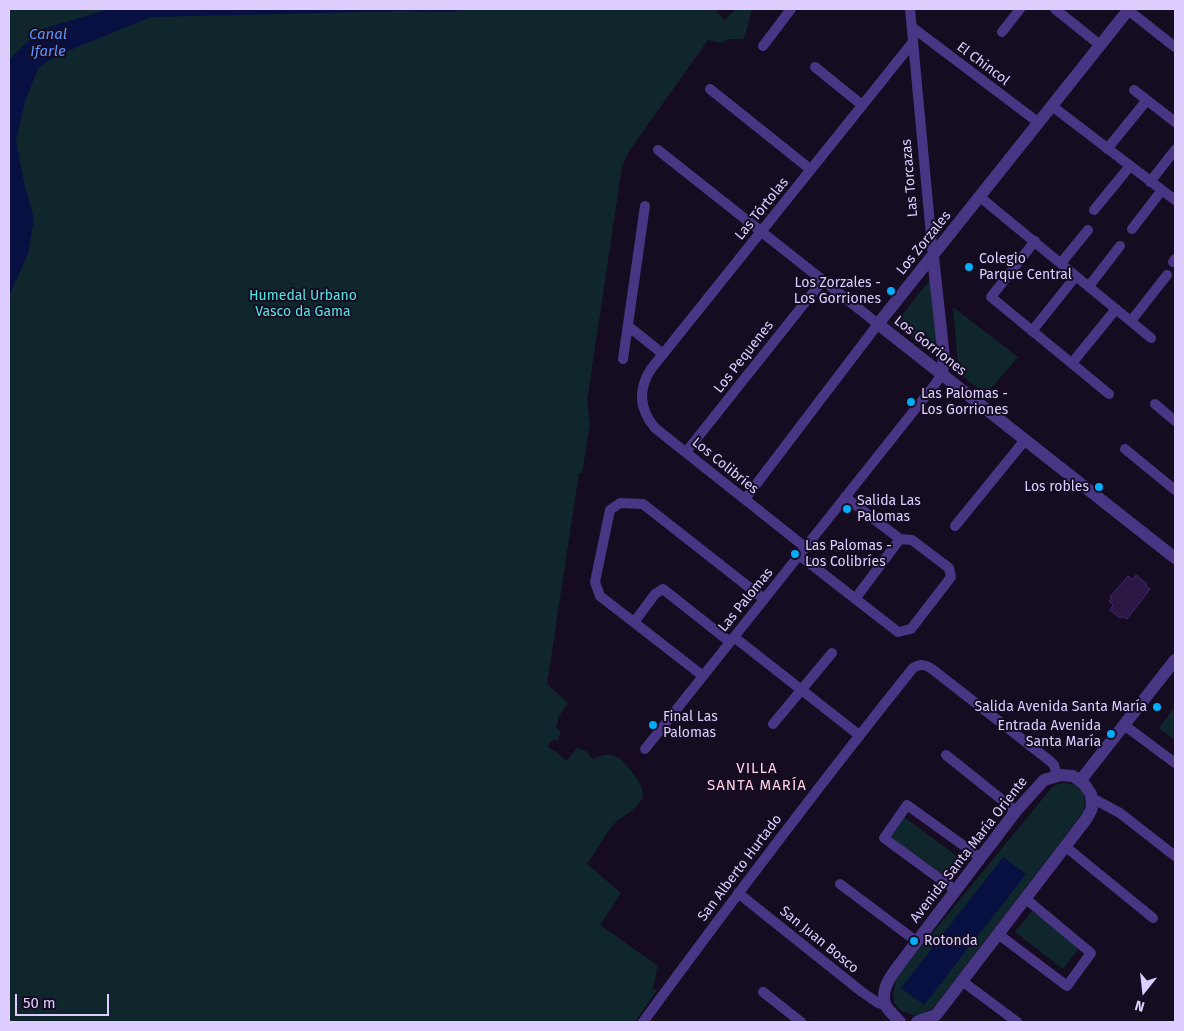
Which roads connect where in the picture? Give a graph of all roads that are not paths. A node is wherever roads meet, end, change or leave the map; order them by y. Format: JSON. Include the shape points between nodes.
{"nodes":[{"id":1,"x":791,"y":9,"type":"edge"},
{"id":2,"x":910,"y":9,"type":"edge"},
{"id":3,"x":1020,"y":9,"type":"edge"},
{"id":4,"x":1055,"y":9,"type":"edge"},
{"id":5,"x":1129,"y":9,"type":"edge"},
{"id":6,"x":912,"y":27,"type":"junction"},
{"id":7,"x":1002,"y":32,"type":"dead end"},
{"id":8,"x":913,"y":42,"type":"junction"},
{"id":9,"x":1100,"y":45,"type":"junction"},
{"id":10,"x":763,"y":46,"type":"dead end"},
{"id":11,"x":1175,"y":47,"type":"edge"},
{"id":12,"x":814,"y":67,"type":"dead end"},
{"id":13,"x":710,"y":89,"type":"dead end"},
{"id":14,"x":1134,"y":90,"type":"dead end"},
{"id":15,"x":1147,"y":100,"type":"junction"},
{"id":16,"x":862,"y":105,"type":"junction"},
{"id":17,"x":1052,"y":106,"type":"junction"},
{"id":18,"x":1175,"y":122,"type":"edge"},
{"id":19,"x":1039,"y":123,"type":"junction"},
{"id":20,"x":1107,"y":149,"type":"junction"},
{"id":21,"x":658,"y":150,"type":"dead end"},
{"id":22,"x":1175,"y":150,"type":"edge"},
{"id":23,"x":1130,"y":166,"type":"junction"},
{"id":24,"x":810,"y":169,"type":"junction"},
{"id":25,"x":1150,"y":182,"type":"junction"},
{"id":26,"x":1162,"y":190,"type":"junction"},
{"id":27,"x":980,"y":197,"type":"junction"},
{"id":28,"x":1175,"y":200,"type":"edge"},
{"id":29,"x":645,"y":206,"type":"dead end"},
{"id":30,"x":1094,"y":210,"type":"dead end"},
{"id":31,"x":1132,"y":229,"type":"dead end"},
{"id":32,"x":1088,"y":230,"type":"dead end"},
{"id":33,"x":762,"y":231,"type":"junction"},
{"id":34,"x":1035,"y":241,"type":"junction"},
{"id":35,"x":1120,"y":246,"type":"dead end"},
{"id":36,"x":933,"y":257,"type":"junction"},
{"id":37,"x":1061,"y":263,"type":"junction"},
{"id":38,"x":1167,"y":275,"type":"dead end"},
{"id":39,"x":1076,"y":276,"type":"junction"},
{"id":40,"x":822,"y":280,"type":"junction"},
{"id":41,"x":1089,"y":286,"type":"junction"},
{"id":42,"x":1116,"y":309,"type":"junction"},
{"id":43,"x":1131,"y":322,"type":"junction"},
{"id":44,"x":878,"y":324,"type":"junction"},
{"id":45,"x":628,"y":326,"type":"junction"},
{"id":46,"x":1032,"y":331,"type":"junction"},
{"id":47,"x":1151,"y":338,"type":"dead end"},
{"id":48,"x":663,"y":354,"type":"junction"},
{"id":49,"x":623,"y":359,"type":"dead end"},
{"id":50,"x":1072,"y":364,"type":"junction"},
{"id":51,"x":942,"y":373,"type":"junction"},
{"id":52,"x":1109,"y":394,"type":"dead end"},
{"id":53,"x":641,"y":397,"type":"joint"},
{"id":54,"x":1154,"y":404,"type":"dead end"},
{"id":55,"x":1175,"y":421,"type":"edge"},
{"id":56,"x":1025,"y":440,"type":"junction"},
{"id":57,"x":1125,"y":449,"type":"dead end"},
{"id":58,"x":686,"y":452,"type":"junction"},
{"id":59,"x":1175,"y":490,"type":"edge"},
{"id":60,"x":845,"y":497,"type":"junction"},
{"id":61,"x":744,"y":499,"type":"junction"},
{"id":62,"x":955,"y":526,"type":"dead end"},
{"id":63,"x":900,"y":539,"type":"junction"},
{"id":64,"x":802,"y":551,"type":"junction"},
{"id":65,"x":1175,"y":558,"type":"edge"},
{"id":66,"x":855,"y":599,"type":"junction"},
{"id":67,"x":764,"y":600,"type":"junction"},
{"id":68,"x":635,"y":621,"type":"junction"},
{"id":69,"x":732,"y":639,"type":"junction"},
{"id":70,"x":832,"y":653,"type":"dead end"},
{"id":71,"x":1175,"y":660,"type":"edge"},
{"id":72,"x":703,"y":676,"type":"junction"},
{"id":73,"x":801,"y":690,"type":"junction"},
{"id":74,"x":773,"y":724,"type":"dead end"},
{"id":75,"x":1124,"y":725,"type":"junction"},
{"id":76,"x":859,"y":735,"type":"junction"},
{"id":77,"x":645,"y":749,"type":"dead end"},
{"id":78,"x":946,"y":755,"type":"dead end"},
{"id":79,"x":1175,"y":763,"type":"edge"},
{"id":80,"x":1058,"y":775,"type":"junction"},
{"id":81,"x":1080,"y":781,"type":"junction"},
{"id":82,"x":1092,"y":798,"type":"junction"},
{"id":83,"x":1016,"y":811,"type":"junction"},
{"id":84,"x":1066,"y":847,"type":"junction"},
{"id":85,"x":1175,"y":856,"type":"edge"},
{"id":86,"x":981,"y":858,"type":"junction"},
{"id":87,"x":840,"y":884,"type":"dead end"},
{"id":88,"x":955,"y":890,"type":"junction"},
{"id":89,"x":738,"y":893,"type":"junction"},
{"id":90,"x":1026,"y":899,"type":"junction"},
{"id":91,"x":1153,"y":918,"type":"dead end"},
{"id":92,"x":998,"y":934,"type":"junction"},
{"id":93,"x":916,"y":942,"type":"junction"},
{"id":94,"x":962,"y":981,"type":"junction"},
{"id":95,"x":763,"y":992,"type":"dead end"},
{"id":96,"x":885,"y":1005,"type":"junction"},
{"id":97,"x":643,"y":1022,"type":"edge"},
{"id":98,"x":801,"y":1022,"type":"edge"},
{"id":99,"x":900,"y":1022,"type":"edge"},
{"id":100,"x":917,"y":1022,"type":"edge"},
{"id":101,"x":1017,"y":1022,"type":"edge"}],
"edges":[{"from":1,"to":10,"type":"street"},
{"from":2,"to":6,"type":"street","name":"Las Torcazas"},
{"from":3,"to":7,"type":"street"},
{"from":4,"to":9,"type":"street"},
{"from":5,"to":9,"type":"street","name":"Los Zorzales"},
{"from":5,"to":11,"type":"street"},
{"from":6,"to":8,"type":"street","name":"Las Torcazas"},
{"from":6,"to":19,"type":"street","name":"El Chincol"},
{"from":8,"to":16,"type":"street","name":"Las Tórtolas"},
{"from":8,"to":36,"type":"street","name":"Las Torcazas"},
{"from":9,"to":17,"type":"street","name":"Los Zorzales"},
{"from":12,"to":16,"type":"street"},
{"from":13,"to":24,"type":"street"},
{"from":14,"to":15,"type":"street"},
{"from":15,"to":18,"type":"street"},
{"from":15,"to":20,"type":"street"},
{"from":16,"to":24,"type":"street","name":"Las Tórtolas"},
{"from":17,"to":19,"type":"street","name":"Los Zorzales"},
{"from":17,"to":20,"type":"street"},
{"from":19,"to":27,"type":"street","name":"Los Zorzales"},
{"from":20,"to":23,"type":"street"},
{"from":21,"to":33,"type":"street","name":"Los Gorriones"},
{"from":22,"to":25,"type":"street"},
{"from":23,"to":25,"type":"street"},
{"from":23,"to":30,"type":"street"},
{"from":24,"to":33,"type":"street","name":"Las Tórtolas"},
{"from":25,"to":26,"type":"street"},
{"from":26,"to":28,"type":"street"},
{"from":26,"to":31,"type":"street"},
{"from":27,"to":34,"type":"street"},
{"from":27,"to":36,"type":"street","name":"Los Zorzales"},
{"from":29,"to":45,"type":"street"},
{"from":32,"to":37,"type":"street"},
{"from":33,"to":40,"type":"street","name":"Los Gorriones"},
{"from":33,"to":48,"type":"street","name":"Las Tórtolas"},
{"from":34,"to":37,"type":"street"},
{"from":34,"to":46,"type":"street","via":[[991,297]]},
{"from":35,"to":41,"type":"street"},
{"from":36,"to":44,"type":"street","name":"Los Zorzales"},
{"from":36,"to":51,"type":"street","name":"Las Torcazas","via":[[944,358]]},
{"from":37,"to":39,"type":"street"},
{"from":38,"to":43,"type":"street"},
{"from":39,"to":41,"type":"street"},
{"from":39,"to":46,"type":"street"},
{"from":40,"to":44,"type":"street","name":"Los Gorriones"},
{"from":40,"to":58,"type":"street","name":"Los Pequenes"},
{"from":41,"to":42,"type":"street"},
{"from":42,"to":43,"type":"street"},
{"from":42,"to":50,"type":"street"},
{"from":43,"to":47,"type":"street"},
{"from":44,"to":51,"type":"street","name":"Los Gorriones"},
{"from":44,"to":61,"type":"street","name":"Los Zorzales"},
{"from":45,"to":48,"type":"street"},
{"from":45,"to":49,"type":"street"},
{"from":46,"to":50,"type":"street"},
{"from":48,"to":53,"type":"street","name":"Las Tórtolas","via":[[647,375]]},
{"from":50,"to":52,"type":"street"},
{"from":51,"to":56,"type":"street","name":"Los Gorriones"},
{"from":51,"to":60,"type":"street","name":"Las Palomas"},
{"from":53,"to":58,"type":"street","name":"Los Colibríes","via":[[643,410],[650,422]]},
{"from":54,"to":55,"type":"street"},
{"from":56,"to":62,"type":"street"},
{"from":56,"to":65,"type":"street","name":"Los Gorriones"},
{"from":57,"to":59,"type":"street"},
{"from":58,"to":61,"type":"street","name":"Los Colibríes"},
{"from":60,"to":63,"type":"street"},
{"from":60,"to":64,"type":"street","name":"Las Palomas"},
{"from":61,"to":64,"type":"street","name":"Los Colibríes"},
{"from":63,"to":66,"type":"street"},
{"from":63,"to":66,"type":"street","name":"Los Colibríes","via":[[912,540],[948,568],[951,577],[911,629],[898,632]]},
{"from":64,"to":66,"type":"street","name":"Los Colibríes"},
{"from":64,"to":67,"type":"street","name":"Las Palomas"},
{"from":67,"to":68,"type":"street","via":[[643,504],[620,502],[610,510],[595,582],[600,596]]},
{"from":67,"to":69,"type":"street","name":"Las Palomas"},
{"from":68,"to":69,"type":"street","via":[[655,594],[663,589]]},
{"from":68,"to":72,"type":"street"},
{"from":69,"to":72,"type":"street","name":"Las Palomas"},
{"from":69,"to":73,"type":"street"},
{"from":70,"to":73,"type":"street"},
{"from":71,"to":75,"type":"street"},
{"from":72,"to":77,"type":"street","name":"Las Palomas"},
{"from":73,"to":74,"type":"street"},
{"from":73,"to":76,"type":"street"},
{"from":75,"to":79,"type":"street"},
{"from":75,"to":81,"type":"street"},
{"from":76,"to":80,"type":"street","name":"San Alberto Hurtado","via":[[914,668],[921,665],[932,668],[1050,761]]},
{"from":76,"to":89,"type":"street","name":"San Alberto Hurtado"},
{"from":78,"to":83,"type":"street"},
{"from":80,"to":81,"type":"street","via":[[1072,776]]},
{"from":80,"to":83,"type":"street","name":"Avenida Santa María Oriente","via":[[1044,780]]},
{"from":81,"to":82,"type":"street"},
{"from":82,"to":84,"type":"street","via":[[1087,818]]},
{"from":82,"to":85,"type":"street","via":[[1120,814]]},
{"from":83,"to":86,"type":"street","name":"Avenida Santa María Oriente"},
{"from":84,"to":90,"type":"street"},
{"from":84,"to":91,"type":"street"},
{"from":86,"to":88,"type":"street","name":"Avenida Santa María Oriente"},
{"from":86,"to":88,"type":"street","via":[[907,805],[884,838]]},
{"from":87,"to":93,"type":"street"},
{"from":88,"to":93,"type":"street","name":"Avenida Santa María Oriente"},
{"from":89,"to":96,"type":"street","name":"San Juan Bosco","via":[[862,992]]},
{"from":89,"to":97,"type":"street","name":"San Alberto Hurtado"},
{"from":90,"to":92,"type":"street"},
{"from":90,"to":92,"type":"street","via":[[1091,953],[1067,986]]},
{"from":92,"to":94,"type":"street"},
{"from":93,"to":96,"type":"street","name":"Avenida Santa María Oriente","via":[[888,981]]},
{"from":94,"to":100,"type":"street","via":[[936,1015]]},
{"from":94,"to":101,"type":"street"},
{"from":95,"to":98,"type":"street"},
{"from":96,"to":99,"type":"street"}]}
